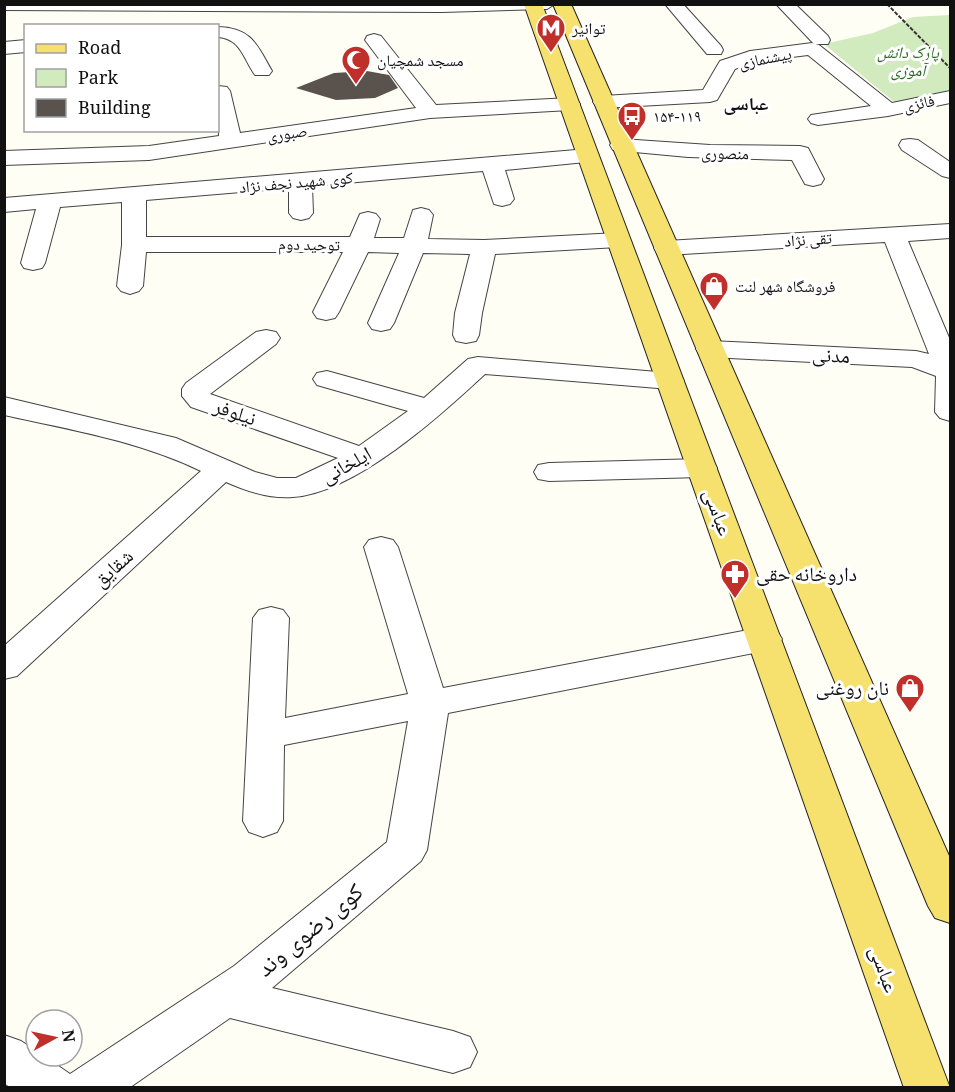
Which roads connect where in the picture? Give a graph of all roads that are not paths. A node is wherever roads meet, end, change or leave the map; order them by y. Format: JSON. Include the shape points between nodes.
{"nodes":[{"id":1,"x":547,"y":4,"type":"edge"},
{"id":2,"x":562,"y":4,"type":"edge"},
{"id":3,"x":674,"y":4,"type":"edge"},
{"id":4,"x":784,"y":4,"type":"edge"},
{"id":5,"x":4,"y":5,"type":"edge"},
{"id":6,"x":141,"y":5,"type":"edge"},
{"id":7,"x":533,"y":5,"type":"edge"},
{"id":8,"x":445,"y":6,"type":"edge"},
{"id":9,"x":171,"y":24,"type":"edge"},
{"id":10,"x":221,"y":26,"type":"edge"},
{"id":11,"x":374,"y":40,"type":"dead end"},
{"id":12,"x":822,"y":40,"type":"dead end"},
{"id":13,"x":24,"y":46,"type":"edge"},
{"id":14,"x":714,"y":50,"type":"dead end"},
{"id":15,"x":5,"y":51,"type":"edge"},
{"id":16,"x":262,"y":71,"type":"dead end"},
{"id":17,"x":220,"y":91,"type":"dead end"},
{"id":18,"x":951,"y":97,"type":"edge"},
{"id":19,"x":603,"y":102,"type":"junction"},
{"id":20,"x":570,"y":104,"type":"junction"},
{"id":21,"x":888,"y":110,"type":"junction"},
{"id":22,"x":430,"y":112,"type":"junction"},
{"id":23,"x":818,"y":119,"type":"dead end"},
{"id":24,"x":110,"y":132,"type":"edge"},
{"id":25,"x":231,"y":141,"type":"junction"},
{"id":26,"x":621,"y":145,"type":"junction"},
{"id":27,"x":910,"y":145,"type":"dead end"},
{"id":28,"x":111,"y":155,"type":"junction"},
{"id":29,"x":588,"y":156,"type":"junction"},
{"id":30,"x":4,"y":158,"type":"edge"},
{"id":31,"x":492,"y":164,"type":"junction"},
{"id":32,"x":951,"y":171,"type":"edge"},
{"id":33,"x":813,"y":179,"type":"dead end"},
{"id":34,"x":300,"y":182,"type":"junction"},
{"id":35,"x":134,"y":195,"type":"junction"},
{"id":36,"x":502,"y":199,"type":"dead end"},
{"id":37,"x":50,"y":201,"type":"junction"},
{"id":38,"x":4,"y":205,"type":"edge"},
{"id":39,"x":301,"y":213,"type":"dead end"},
{"id":40,"x":421,"y":215,"type":"dead end"},
{"id":41,"x":368,"y":219,"type":"dead end"},
{"id":42,"x":951,"y":231,"type":"edge"},
{"id":43,"x":892,"y":233,"type":"junction"},
{"id":44,"x":134,"y":245,"type":"junction"},
{"id":45,"x":359,"y":245,"type":"junction"},
{"id":46,"x":414,"y":246,"type":"junction"},
{"id":47,"x":484,"y":247,"type":"junction"},
{"id":48,"x":623,"y":251,"type":"junction"},
{"id":49,"x":669,"y":255,"type":"junction"},
{"id":50,"x":33,"y":263,"type":"dead end"},
{"id":51,"x":130,"y":286,"type":"dead end"},
{"id":52,"x":326,"y":312,"type":"dead end"},
{"id":53,"x":381,"y":323,"type":"dead end"},
{"id":54,"x":466,"y":335,"type":"dead end"},
{"id":55,"x":266,"y":338,"type":"dead end"},
{"id":56,"x":710,"y":350,"type":"junction"},
{"id":57,"x":950,"y":372,"type":"edge"},
{"id":58,"x":327,"y":380,"type":"dead end"},
{"id":59,"x":670,"y":381,"type":"junction"},
{"id":60,"x":4,"y":406,"type":"edge"},
{"id":61,"x":431,"y":408,"type":"junction"},
{"id":62,"x":951,"y":412,"type":"edge"},
{"id":63,"x":363,"y":457,"type":"junction"},
{"id":64,"x":702,"y":468,"type":"junction"},
{"id":65,"x":222,"y":469,"type":"junction"},
{"id":66,"x":549,"y":472,"type":"dead end"},
{"id":67,"x":381,"y":547,"type":"dead end"},
{"id":68,"x":271,"y":618,"type":"dead end"},
{"id":69,"x":764,"y":639,"type":"junction"},
{"id":70,"x":4,"y":667,"type":"edge"},
{"id":71,"x":430,"y":705,"type":"junction"},
{"id":72,"x":265,"y":735,"type":"junction"},
{"id":73,"x":263,"y":821,"type":"dead end"},
{"id":74,"x":951,"y":906,"type":"edge"},
{"id":75,"x":225,"y":998,"type":"junction"},
{"id":76,"x":453,"y":1052,"type":"dead end"},
{"id":77,"x":4,"y":1056,"type":"edge"},
{"id":78,"x":51,"y":1088,"type":"edge"},
{"id":79,"x":88,"y":1088,"type":"edge"},
{"id":80,"x":928,"y":1088,"type":"edge"}],
"edges":[{"from":1,"to":7,"type":"street"},
{"from":2,"to":19,"type":"main road"},
{"from":3,"to":14,"type":"street"},
{"from":4,"to":12,"type":"street"},
{"from":5,"to":6,"type":"street"},
{"from":6,"to":8,"type":"street"},
{"from":6,"to":9,"type":"street","via":[[146,23]]},
{"from":7,"to":8,"type":"street"},
{"from":7,"to":20,"type":"main road","name":"عباسى"},
{"from":10,"to":16,"type":"street","via":[[241,35]]},
{"from":11,"to":22,"type":"street"},
{"from":13,"to":15,"type":"street"},
{"from":17,"to":25,"type":"street"},
{"from":18,"to":21,"type":"street","name":"فائزی"},
{"from":19,"to":21,"type":"street","name":"پیشنمازی","via":[[710,96],[728,65],[750,57],[812,49]]},
{"from":19,"to":26,"type":"main road"},
{"from":20,"to":22,"type":"street","name":"صبوری"},
{"from":20,"to":29,"type":"main road","name":"عباسى"},
{"from":21,"to":23,"type":"street","name":"فائزی"},
{"from":22,"to":25,"type":"street","name":"صبوری"},
{"from":24,"to":28,"type":"street"},
{"from":25,"to":28,"type":"street","name":"صبوری"},
{"from":26,"to":33,"type":"street","name":"منصوری","via":[[682,152],[800,153]]},
{"from":26,"to":49,"type":"main road"},
{"from":27,"to":32,"type":"street"},
{"from":28,"to":30,"type":"street","name":"صبوری"},
{"from":29,"to":31,"type":"street","name":"کوی شهید نجف نژاد"},
{"from":29,"to":48,"type":"main road","name":"عباسى"},
{"from":31,"to":34,"type":"street","name":"کوی شهید نجف نژاد"},
{"from":31,"to":36,"type":"street"},
{"from":34,"to":35,"type":"street","name":"کوی شهید نجف نژاد"},
{"from":34,"to":39,"type":"street"},
{"from":35,"to":37,"type":"street","name":"کوی شهید نجف نژاد"},
{"from":35,"to":44,"type":"street"},
{"from":37,"to":38,"type":"street","name":"کوی شهید نجف نژاد"},
{"from":37,"to":50,"type":"street"},
{"from":40,"to":46,"type":"street"},
{"from":41,"to":45,"type":"street"},
{"from":42,"to":43,"type":"street","name":"تقی نژاد"},
{"from":43,"to":49,"type":"street","name":"تقی نژاد"},
{"from":43,"to":57,"type":"street"},
{"from":44,"to":45,"type":"street","name":"توحید دوم"},
{"from":44,"to":51,"type":"street"},
{"from":45,"to":46,"type":"street","name":"توحید دوم"},
{"from":45,"to":52,"type":"street"},
{"from":46,"to":47,"type":"street","name":"توحید دوم"},
{"from":46,"to":53,"type":"street"},
{"from":47,"to":48,"type":"street","name":"توحید دوم"},
{"from":47,"to":54,"type":"street"},
{"from":48,"to":49,"type":"main road"},
{"from":48,"to":59,"type":"main road","name":"عباسى"},
{"from":49,"to":56,"type":"main road"},
{"from":55,"to":63,"type":"street","name":"نیلوفر","via":[[196,389],[196,396]]},
{"from":56,"to":57,"type":"street","name":"مدنی","via":[[916,359]]},
{"from":56,"to":74,"type":"main road"},
{"from":57,"to":62,"type":"street"},
{"from":58,"to":61,"type":"street"},
{"from":59,"to":61,"type":"street","name":"ایلخانی","via":[[478,365]]},
{"from":59,"to":64,"type":"main road","name":"عباسى"},
{"from":60,"to":65,"type":"street","name":"ایلخانی","via":[[167,444]]},
{"from":61,"to":63,"type":"street","name":"ایلخانی"},
{"from":63,"to":65,"type":"street","name":"ایلخانی","via":[[317,482],[293,488],[267,486]]},
{"from":64,"to":66,"type":"street"},
{"from":64,"to":69,"type":"main road","name":"عباسى"},
{"from":65,"to":70,"type":"street","name":"شقایق"},
{"from":67,"to":71,"type":"street","name":"کوی رضوی وند"},
{"from":68,"to":72,"type":"street"},
{"from":69,"to":71,"type":"street"},
{"from":69,"to":80,"type":"main road","name":"عباسى"},
{"from":71,"to":72,"type":"street"},
{"from":71,"to":75,"type":"street","name":"کوی رضوی وند","via":[[406,849]]},
{"from":72,"to":73,"type":"street"},
{"from":75,"to":76,"type":"street"},
{"from":75,"to":79,"type":"street","name":"کوی رضوی وند"},
{"from":77,"to":78,"type":"street"}]}
